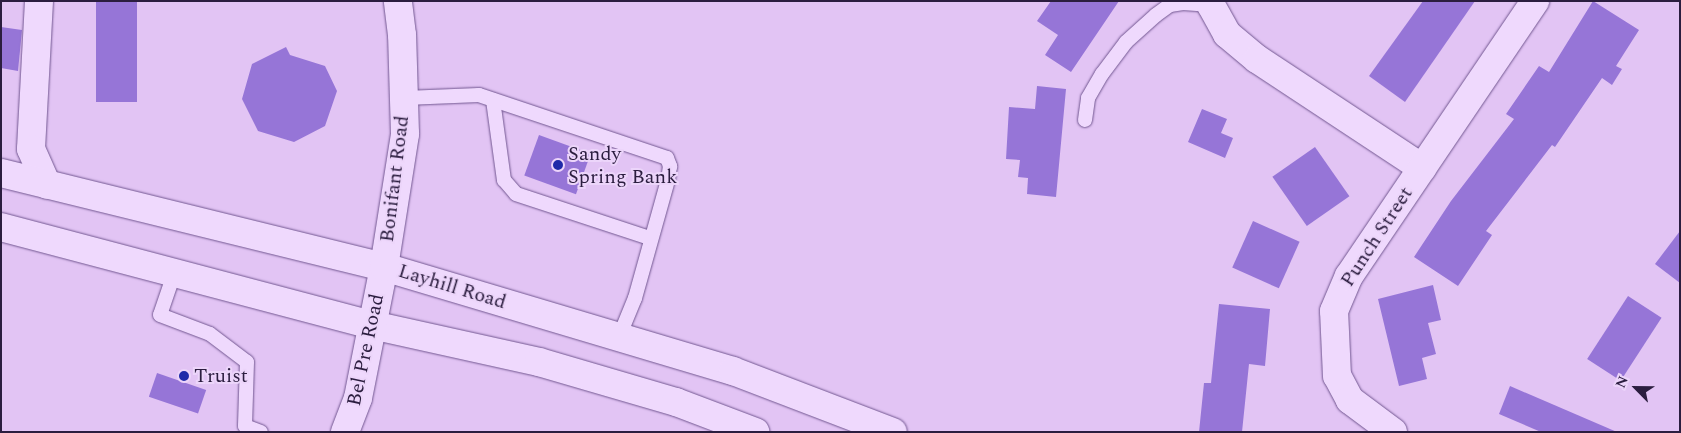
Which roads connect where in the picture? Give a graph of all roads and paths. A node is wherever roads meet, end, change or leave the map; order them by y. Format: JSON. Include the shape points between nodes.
{"nodes":[{"id":1,"x":39,"y":1,"type":"edge"},
{"id":2,"x":398,"y":1,"type":"edge"},
{"id":3,"x":1536,"y":1,"type":"edge"},
{"id":4,"x":1211,"y":3,"type":"edge"},
{"id":5,"x":404,"y":98,"type":"junction"},
{"id":6,"x":493,"y":100,"type":"junction"},
{"id":7,"x":1084,"y":120,"type":"dead end"},
{"id":8,"x":1422,"y":168,"type":"junction"},
{"id":9,"x":1,"y":173,"type":"edge"},
{"id":10,"x":47,"y":185,"type":"junction"},
{"id":11,"x":1,"y":226,"type":"edge"},
{"id":12,"x":650,"y":238,"type":"junction"},
{"id":13,"x":384,"y":266,"type":"junction"},
{"id":14,"x":175,"y":272,"type":"junction"},
{"id":15,"x":372,"y":325,"type":"junction"},
{"id":16,"x":619,"y":337,"type":"junction"},
{"id":17,"x":261,"y":432,"type":"edge"},
{"id":18,"x":345,"y":432,"type":"edge"},
{"id":19,"x":755,"y":432,"type":"edge"},
{"id":20,"x":893,"y":432,"type":"edge"},
{"id":21,"x":1393,"y":432,"type":"edge"}],
"edges":[{"from":1,"to":10,"type":"main road","via":[[31,149]]},
{"from":2,"to":5,"type":"main road","name":"Bonifant Road"},
{"from":3,"to":8,"type":"main road","name":"Punch Street"},
{"from":4,"to":7,"type":"lane","via":[[1170,5],[1126,42],[1088,98]]},
{"from":4,"to":8,"type":"main road","name":"Punch Street","via":[[1228,34],[1257,59]]},
{"from":5,"to":6,"type":"lane","via":[[478,95]]},
{"from":5,"to":13,"type":"main road","name":"Bonifant Road","via":[[405,134]]},
{"from":6,"to":12,"type":"lane","via":[[504,180],[516,194]]},
{"from":6,"to":12,"type":"lane","via":[[666,158],[670,166],[668,180]]},
{"from":8,"to":21,"type":"main road","name":"Punch Street","via":[[1349,276],[1334,311],[1337,376],[1350,400]]},
{"from":9,"to":10,"type":"main road","name":"Layhill Road"},
{"from":10,"to":13,"type":"main road","name":"Layhill Road"},
{"from":11,"to":14,"type":"main road"},
{"from":12,"to":16,"type":"lane","via":[[634,298]]},
{"from":13,"to":15,"type":"main road","name":"Bel Pre Road"},
{"from":13,"to":16,"type":"main road","name":"Layhill Road"},
{"from":14,"to":15,"type":"main road"},
{"from":14,"to":17,"type":"lane","via":[[160,315],[210,334],[247,362],[245,426]]},
{"from":15,"to":18,"type":"main road","name":"Bel Pre Road","via":[[358,398]]},
{"from":15,"to":19,"type":"main road","via":[[539,362],[676,402]]},
{"from":16,"to":20,"type":"main road","name":"Layhill Road","via":[[733,371]]}]}
